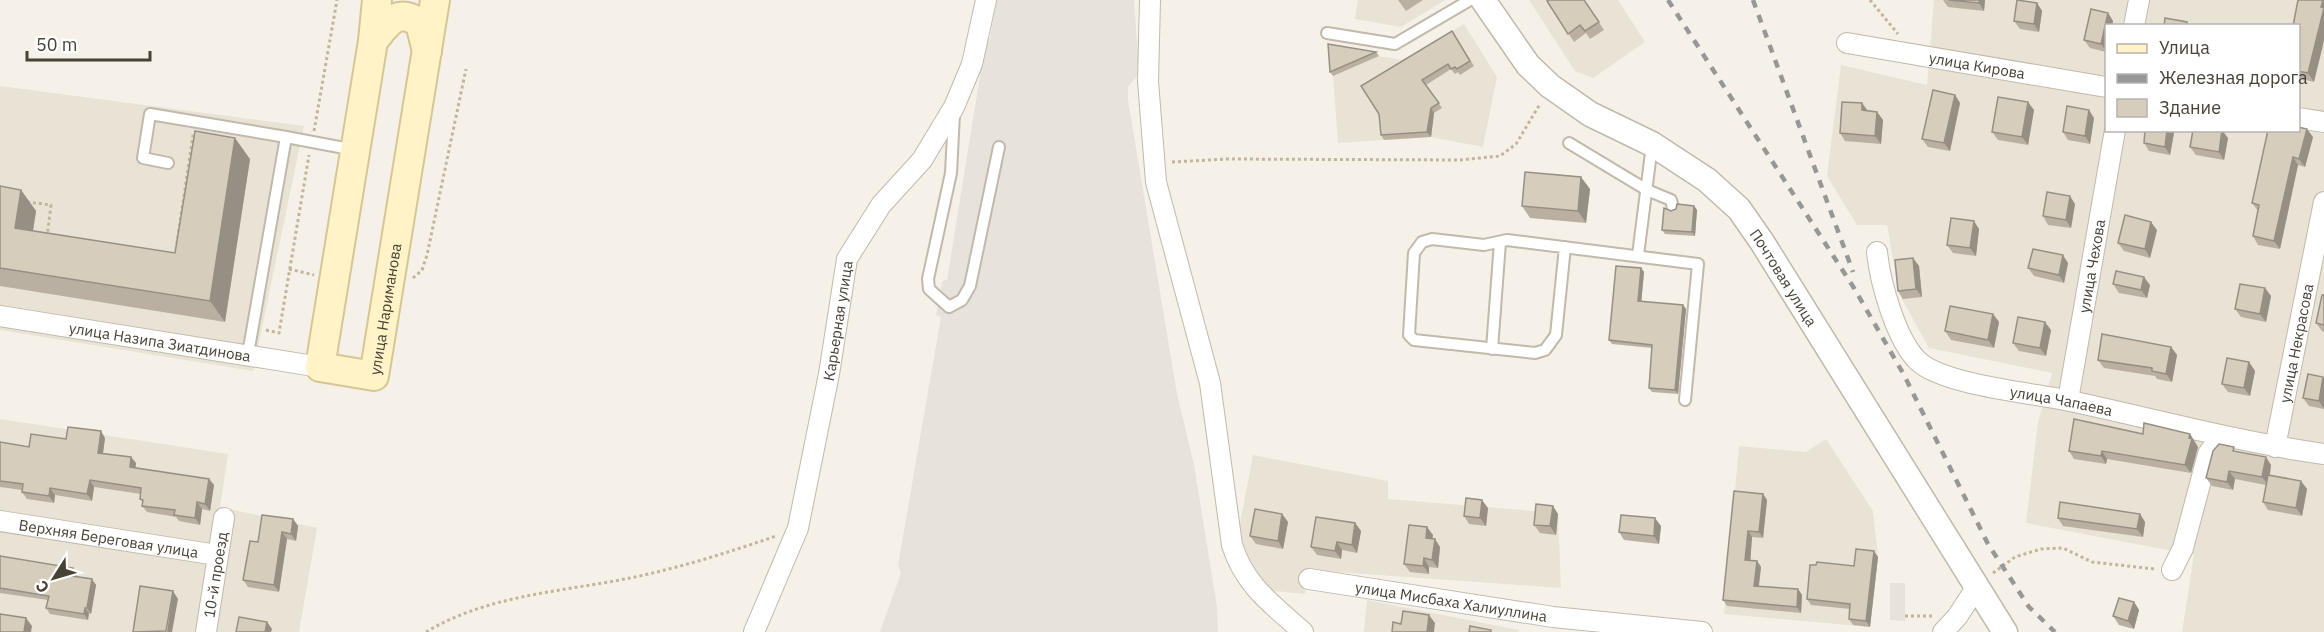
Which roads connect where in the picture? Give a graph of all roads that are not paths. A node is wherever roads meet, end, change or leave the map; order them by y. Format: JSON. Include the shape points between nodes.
{"nodes":[{"id":1,"x":377,"y":0,"type":"edge"},
{"id":2,"x":435,"y":0,"type":"edge"},
{"id":3,"x":986,"y":0,"type":"edge"},
{"id":4,"x":1150,"y":0,"type":"edge"},
{"id":5,"x":1470,"y":0,"type":"edge"},
{"id":6,"x":1484,"y":0,"type":"edge"},
{"id":7,"x":2139,"y":0,"type":"edge"},
{"id":8,"x":2134,"y":24,"type":"edge"},
{"id":9,"x":1327,"y":33,"type":"dead end"},
{"id":10,"x":373,"y":41,"type":"junction"},
{"id":11,"x":1847,"y":43,"type":"dead end"},
{"id":12,"x":427,"y":53,"type":"junction"},
{"id":13,"x":2105,"y":87,"type":"edge"},
{"id":14,"x":954,"y":107,"type":"junction"},
{"id":15,"x":2300,"y":118,"type":"edge"},
{"id":16,"x":2324,"y":122,"type":"edge"},
{"id":17,"x":2115,"y":132,"type":"edge"},
{"id":18,"x":286,"y":137,"type":"junction"},
{"id":19,"x":1569,"y":143,"type":"dead end"},
{"id":20,"x":1652,"y":144,"type":"junction"},
{"id":21,"x":999,"y":147,"type":"dead end"},
{"id":22,"x":355,"y":150,"type":"junction"},
{"id":23,"x":168,"y":163,"type":"dead end"},
{"id":24,"x":1647,"y":190,"type":"junction"},
{"id":25,"x":2324,"y":202,"type":"edge"},
{"id":26,"x":1673,"y":208,"type":"edge"},
{"id":27,"x":1500,"y":242,"type":"junction"},
{"id":28,"x":1565,"y":247,"type":"junction"},
{"id":29,"x":1877,"y":252,"type":"dead end"},
{"id":30,"x":1638,"y":255,"type":"junction"},
{"id":31,"x":0,"y":316,"type":"edge"},
{"id":32,"x":1492,"y":349,"type":"junction"},
{"id":33,"x":248,"y":354,"type":"junction"},
{"id":34,"x":320,"y":367,"type":"junction"},
{"id":35,"x":1685,"y":400,"type":"dead end"},
{"id":36,"x":2068,"y":400,"type":"junction"},
{"id":37,"x":2228,"y":437,"type":"junction"},
{"id":38,"x":2275,"y":447,"type":"junction"},
{"id":39,"x":2324,"y":454,"type":"edge"},
{"id":40,"x":224,"y":518,"type":"dead end"},
{"id":41,"x":0,"y":521,"type":"edge"},
{"id":42,"x":217,"y":555,"type":"junction"},
{"id":43,"x":2172,"y":570,"type":"road end"},
{"id":44,"x":1309,"y":579,"type":"dead end"},
{"id":45,"x":1976,"y":588,"type":"junction"},
{"id":46,"x":1552,"y":625,"type":"edge"},
{"id":47,"x":206,"y":632,"type":"edge"},
{"id":48,"x":754,"y":632,"type":"edge"},
{"id":49,"x":1303,"y":632,"type":"edge"},
{"id":50,"x":1702,"y":632,"type":"edge"},
{"id":51,"x":1943,"y":632,"type":"edge"},
{"id":52,"x":2004,"y":632,"type":"edge"}],
"edges":[{"from":1,"to":10,"type":"main road"},
{"from":2,"to":12,"type":"main road","name":"улица Нариманова"},
{"from":3,"to":14,"type":"street","name":"Карьерная улица","via":[[972,64]]},
{"from":4,"to":49,"type":"street","via":[[1148,81],[1156,182],[1210,383],[1232,545],[1250,584]]},
{"from":5,"to":9,"type":"lane","via":[[1395,44]]},
{"from":6,"to":20,"type":"street","name":"Почтовая улица","via":[[1528,65],[1550,86],[1590,114]]},
{"from":7,"to":8,"type":"street"},
{"from":10,"to":12,"type":"main road","via":[[398,16],[408,16],[420,23]]},
{"from":10,"to":22,"type":"main road"},
{"from":11,"to":13,"type":"street","name":"улица Кирова"},
{"from":12,"to":34,"type":"main road","name":"улица Нариманова","via":[[374,376]]},
{"from":14,"to":21,"type":"lane","via":[[951,173],[928,279],[929,289],[949,307],[962,300],[970,286]]},
{"from":14,"to":48,"type":"street","name":"Карьерная улица","via":[[922,160],[881,205],[847,259],[798,528]]},
{"from":15,"to":16,"type":"street"},
{"from":17,"to":36,"type":"street","name":"улица Чехова"},
{"from":18,"to":22,"type":"lane"},
{"from":18,"to":23,"type":"lane","via":[[150,114],[143,158]]},
{"from":18,"to":33,"type":"lane"},
{"from":19,"to":24,"type":"lane"},
{"from":20,"to":24,"type":"lane"},
{"from":20,"to":45,"type":"street","name":"Почтовая улица","via":[[1707,180],[1738,209]]},
{"from":22,"to":34,"type":"main road"},
{"from":24,"to":26,"type":"lane","via":[[1671,200]]},
{"from":24,"to":30,"type":"lane"},
{"from":25,"to":38,"type":"street","name":"улица Некрасова"},
{"from":27,"to":28,"type":"lane"},
{"from":27,"to":32,"type":"lane"},
{"from":27,"to":32,"type":"lane","via":[[1484,245],[1432,239],[1422,242],[1414,253],[1409,334],[1414,340]]},
{"from":28,"to":30,"type":"lane"},
{"from":28,"to":32,"type":"lane","via":[[1552,343],[1535,353]]},
{"from":29,"to":36,"type":"street","name":"улица Чапаева","via":[[1894,318],[1909,350],[1932,372]]},
{"from":30,"to":35,"type":"lane","via":[[1698,264]]},
{"from":31,"to":33,"type":"street","name":"улица Назипа Зиатдинова"},
{"from":33,"to":34,"type":"street","name":"улица Назипа Зиатдинова"},
{"from":36,"to":37,"type":"street","name":"улица Чапаева"},
{"from":37,"to":38,"type":"street","name":"улица Чапаева"},
{"from":37,"to":43,"type":"street","via":[[2216,443],[2208,454],[2183,548]]},
{"from":38,"to":39,"type":"street","name":"улица Чапаева"},
{"from":40,"to":42,"type":"street","name":"10-й проезд"},
{"from":41,"to":42,"type":"street","name":"Верхняя Береговая улица"},
{"from":42,"to":47,"type":"street","name":"10-й проезд"},
{"from":44,"to":46,"type":"street","name":"улица Мисбаха Халиуллина"},
{"from":45,"to":51,"type":"street"},
{"from":45,"to":52,"type":"street","name":"Почтовая улица"},
{"from":46,"to":50,"type":"street","name":"улица Мисбаха Халиуллина"}]}
